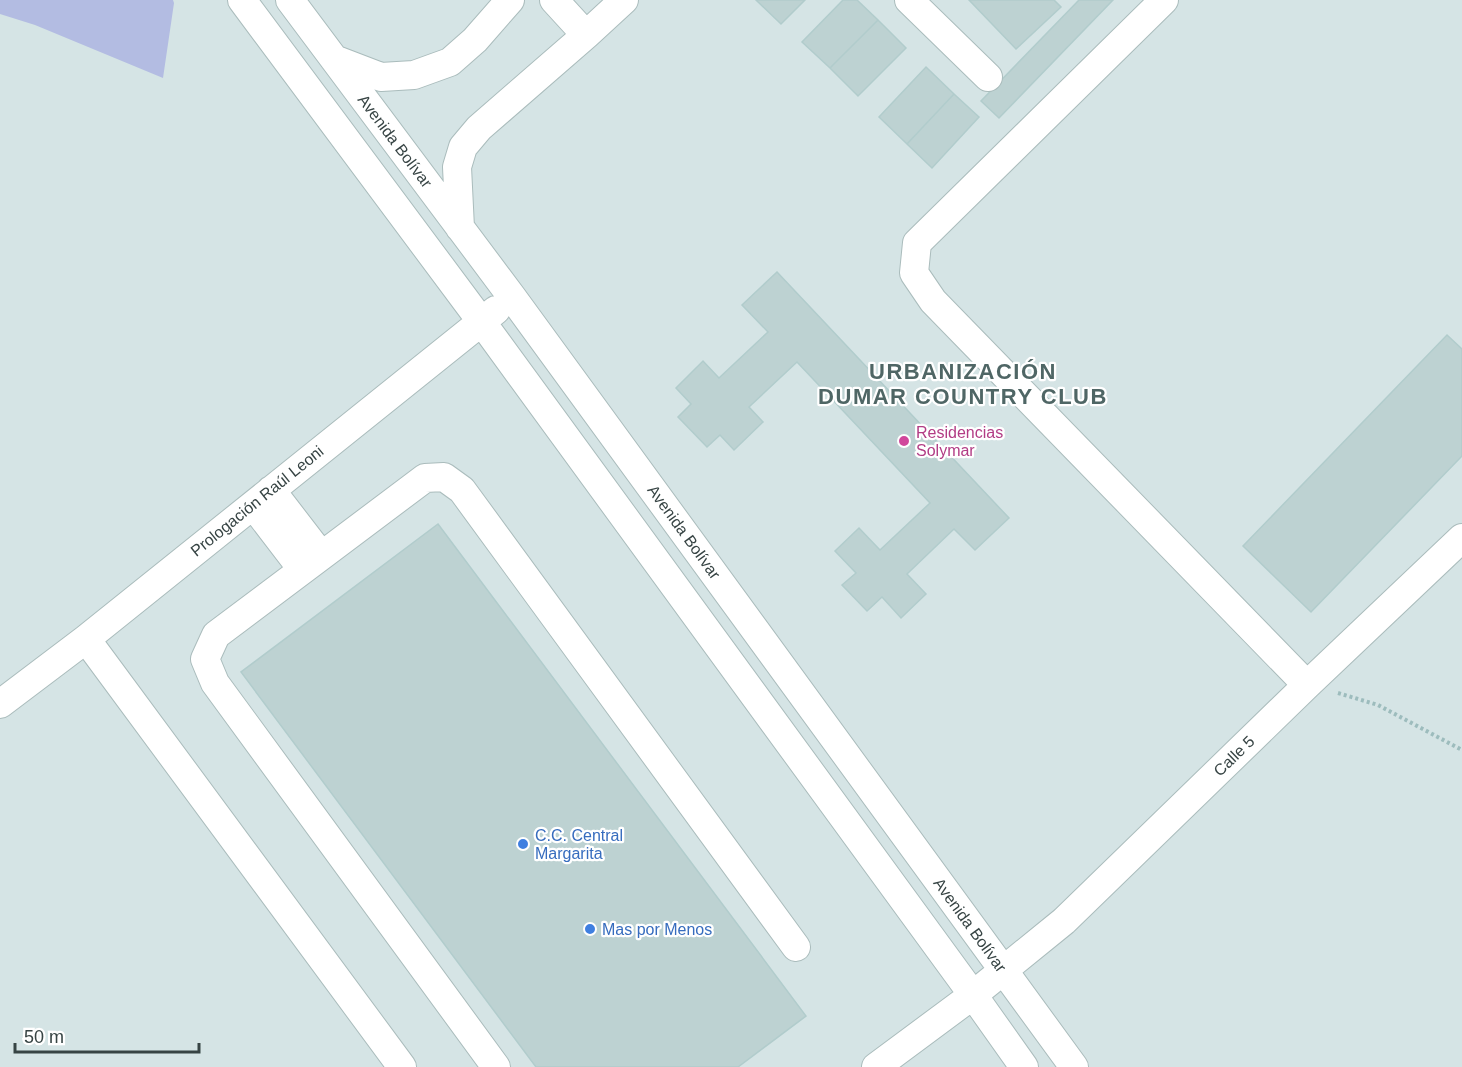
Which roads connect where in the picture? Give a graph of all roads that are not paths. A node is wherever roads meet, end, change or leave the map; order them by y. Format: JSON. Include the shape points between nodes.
{"nodes":[{"id":1,"x":242,"y":0,"type":"edge"},
{"id":2,"x":290,"y":0,"type":"edge"},
{"id":3,"x":510,"y":0,"type":"edge"},
{"id":4,"x":554,"y":0,"type":"edge"},
{"id":5,"x":624,"y":0,"type":"edge"},
{"id":6,"x":909,"y":0,"type":"edge"},
{"id":7,"x":1164,"y":0,"type":"edge"},
{"id":8,"x":586,"y":35,"type":"junction"},
{"id":9,"x":334,"y":59,"type":"junction"},
{"id":10,"x":988,"y":77,"type":"dead end"},
{"id":11,"x":460,"y":228,"type":"junction"},
{"id":12,"x":512,"y":297,"type":"junction"},
{"id":13,"x":481,"y":321,"type":"junction"},
{"id":14,"x":262,"y":497,"type":"junction"},
{"id":15,"x":1462,"y":538,"type":"edge"},
{"id":16,"x":312,"y":562,"type":"junction"},
{"id":17,"x":86,"y":639,"type":"junction"},
{"id":18,"x":1307,"y":685,"type":"junction"},
{"id":19,"x":0,"y":704,"type":"edge"},
{"id":20,"x":796,"y":947,"type":"dead end"},
{"id":21,"x":1004,"y":971,"type":"junction"},
{"id":22,"x":974,"y":995,"type":"junction"},
{"id":23,"x":402,"y":1067,"type":"edge"},
{"id":24,"x":496,"y":1067,"type":"edge"},
{"id":25,"x":876,"y":1067,"type":"edge"},
{"id":26,"x":1024,"y":1067,"type":"edge"},
{"id":27,"x":1074,"y":1067,"type":"edge"}],
"edges":[{"from":1,"to":13,"type":"street"},
{"from":2,"to":9,"type":"street","name":"Avenida Bolívar"},
{"from":3,"to":9,"type":"street","via":[[450,62],[414,75],[381,77]]},
{"from":4,"to":8,"type":"street"},
{"from":5,"to":8,"type":"street"},
{"from":6,"to":10,"type":"street"},
{"from":7,"to":18,"type":"street","via":[[917,243],[914,273],[933,301]]},
{"from":8,"to":11,"type":"street","via":[[479,128],[463,147],[457,168]]},
{"from":9,"to":11,"type":"street","name":"Avenida Bolívar"},
{"from":11,"to":12,"type":"street","name":"Avenida Bolívar"},
{"from":12,"to":13,"type":"street","name":"Prologación Raúl Leoni"},
{"from":12,"to":21,"type":"street","name":"Avenida Bolívar"},
{"from":13,"to":14,"type":"street","name":"Prologación Raúl Leoni"},
{"from":13,"to":22,"type":"street"},
{"from":14,"to":16,"type":"street"},
{"from":14,"to":17,"type":"street","name":"Prologación Raúl Leoni"},
{"from":15,"to":18,"type":"street","name":"Calle 5"},
{"from":16,"to":20,"type":"street","via":[[425,478],[444,477],[462,490]]},
{"from":16,"to":24,"type":"street","via":[[216,635],[205,658],[215,683]]},
{"from":17,"to":19,"type":"street","name":"Prologación Raúl Leoni"},
{"from":17,"to":23,"type":"street"},
{"from":18,"to":21,"type":"street","name":"Calle 5","via":[[1064,921]]},
{"from":21,"to":22,"type":"street","name":"Calle 5"},
{"from":21,"to":27,"type":"street","name":"Avenida Bolívar"},
{"from":22,"to":25,"type":"street","name":"Calle 5"},
{"from":22,"to":26,"type":"street"}]}
